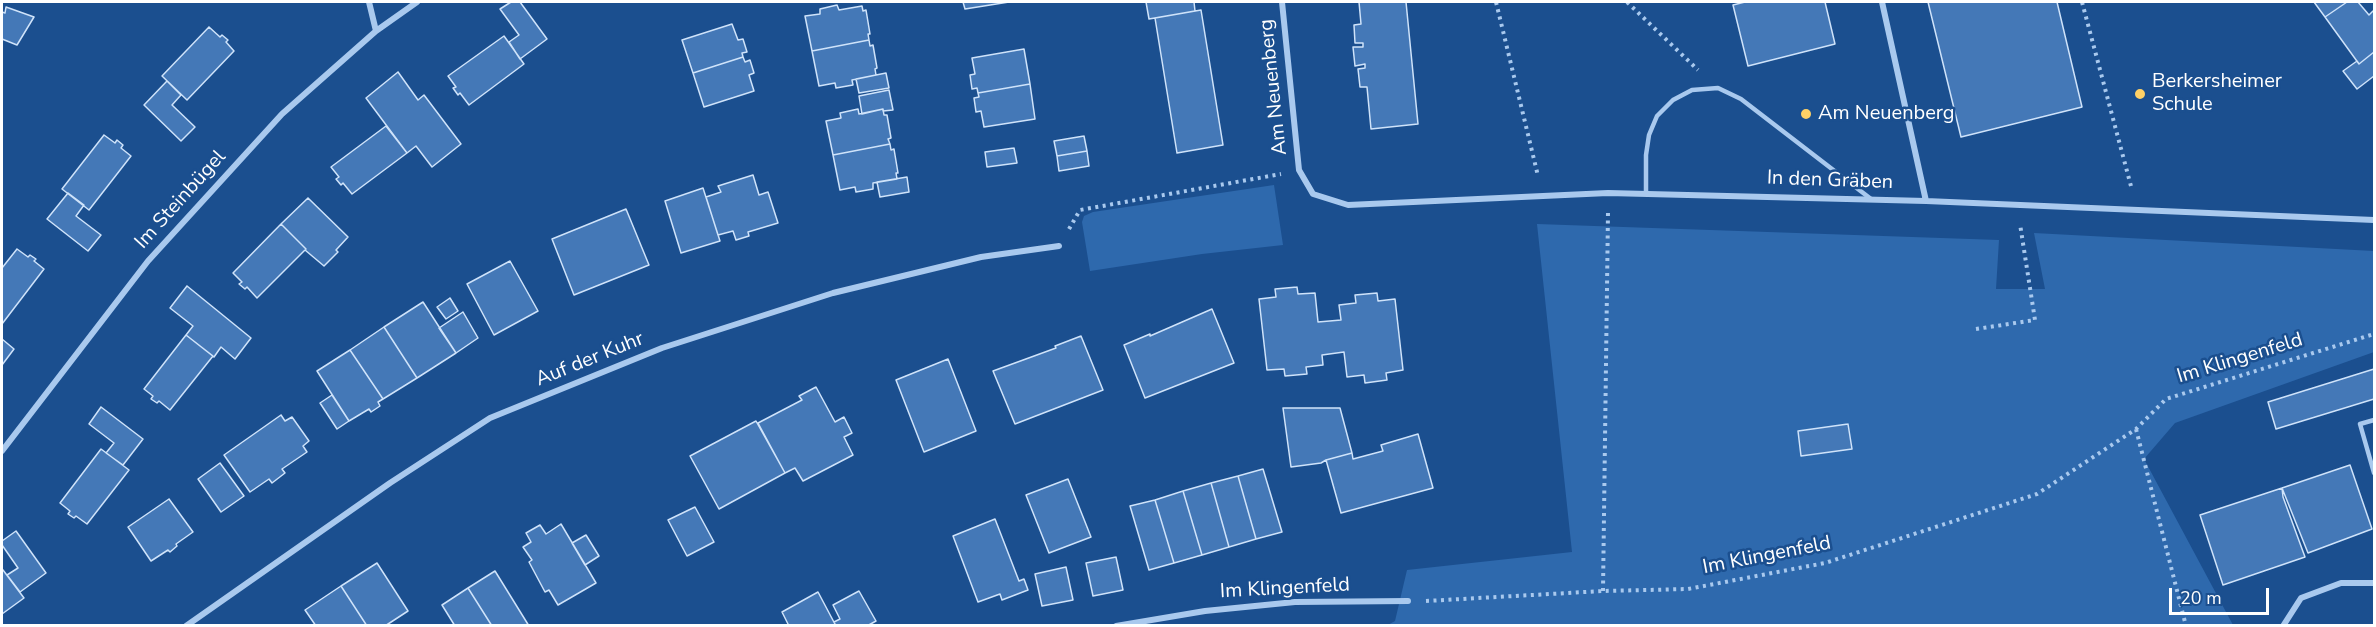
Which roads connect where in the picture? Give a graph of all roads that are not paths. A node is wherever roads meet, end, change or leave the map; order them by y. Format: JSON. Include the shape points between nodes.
{"nodes":[{"id":1,"x":369,"y":2,"type":"edge"},
{"id":2,"x":417,"y":2,"type":"edge"},
{"id":3,"x":1282,"y":2,"type":"edge"},
{"id":4,"x":1881,"y":2,"type":"edge"},
{"id":5,"x":376,"y":31,"type":"junction"},
{"id":6,"x":1299,"y":170,"type":"joint"},
{"id":7,"x":1646,"y":194,"type":"junction"},
{"id":8,"x":1871,"y":199,"type":"junction"},
{"id":9,"x":1926,"y":201,"type":"junction"},
{"id":10,"x":2374,"y":220,"type":"edge"},
{"id":11,"x":1059,"y":246,"type":"road end"},
{"id":12,"x":2374,"y":420,"type":"edge"},
{"id":13,"x":2,"y":451,"type":"edge"},
{"id":14,"x":2374,"y":473,"type":"edge"},
{"id":15,"x":2374,"y":584,"type":"edge"},
{"id":16,"x":1408,"y":601,"type":"road end"},
{"id":17,"x":186,"y":626,"type":"edge"},
{"id":18,"x":1116,"y":626,"type":"edge"},
{"id":19,"x":2283,"y":626,"type":"edge"}],
"edges":[{"from":1,"to":5,"type":"street"},
{"from":2,"to":5,"type":"street","name":"Im Steinbügel"},
{"from":3,"to":6,"type":"street","name":"Am Neuenberg"},
{"from":4,"to":9,"type":"street"},
{"from":5,"to":13,"type":"street","name":"Im Steinbügel","via":[[282,114],[148,261]]},
{"from":6,"to":7,"type":"street","name":"In den Gräben","via":[[1313,194],[1348,205]]},
{"from":7,"to":8,"type":"street","name":"In den Gräben"},
{"from":7,"to":8,"type":"lane","via":[[1647,145],[1657,116],[1673,100],[1692,90],[1718,88],[1740,99]]},
{"from":8,"to":9,"type":"street","name":"In den Gräben"},
{"from":9,"to":10,"type":"street","name":"In den Gräben"},
{"from":11,"to":17,"type":"street","name":"Auf der Kuhr","via":[[981,257],[833,293],[662,348],[490,418]]},
{"from":12,"to":14,"type":"lane","via":[[2360,424]]},
{"from":15,"to":19,"type":"street","via":[[2341,583],[2301,598]]},
{"from":16,"to":18,"type":"street","name":"Im Klingenfeld","via":[[1295,602],[1205,611]]}]}
